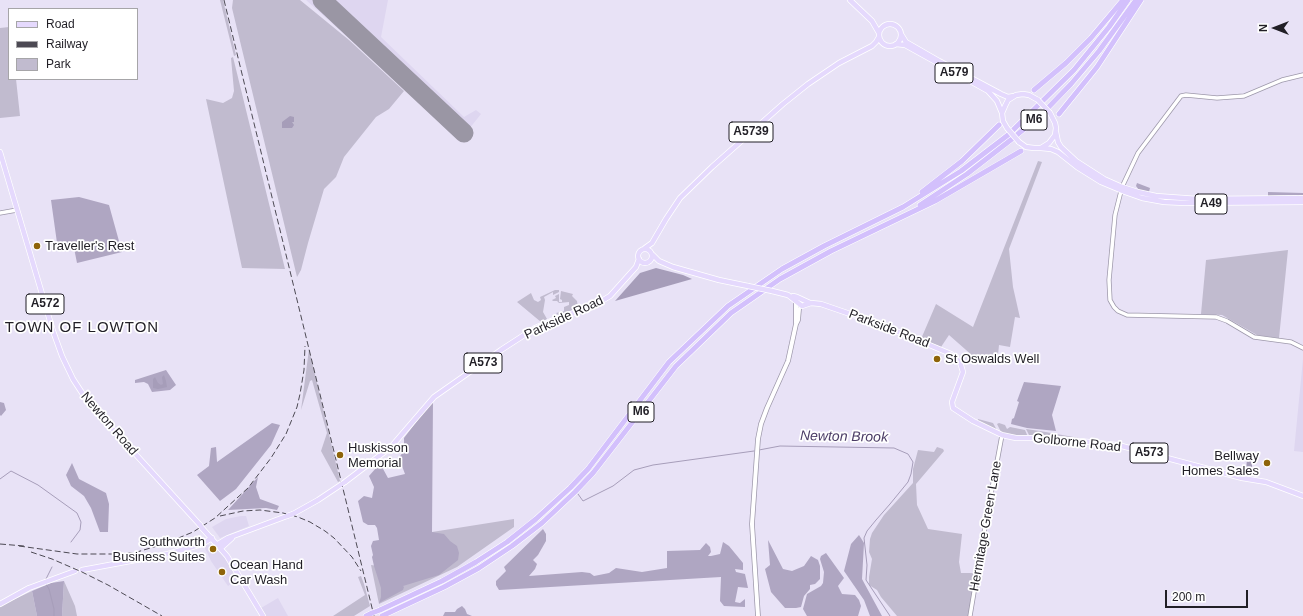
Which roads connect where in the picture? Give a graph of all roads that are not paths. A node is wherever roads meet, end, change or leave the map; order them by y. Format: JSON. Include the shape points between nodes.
{"nodes":[{"id":1,"x":850,"y":0,"type":"edge"},
{"id":2,"x":1124,"y":0,"type":"edge"},
{"id":3,"x":1128,"y":0,"type":"edge"},
{"id":4,"x":1136,"y":0,"type":"edge"},
{"id":5,"x":1141,"y":0,"type":"edge"},
{"id":6,"x":872,"y":21,"type":"junction"},
{"id":7,"x":885,"y":25,"type":"junction"},
{"id":8,"x":901,"y":34,"type":"junction"},
{"id":9,"x":879,"y":35,"type":"junction"},
{"id":10,"x":896,"y":44,"type":"junction"},
{"id":11,"x":885,"y":45,"type":"junction"},
{"id":12,"x":872,"y":46,"type":"junction"},
{"id":13,"x":1303,"y":75,"type":"edge"},
{"id":14,"x":1034,"y":90,"type":"joint"},
{"id":15,"x":1023,"y":94,"type":"junction"},
{"id":16,"x":1014,"y":96,"type":"junction"},
{"id":17,"x":1059,"y":114,"type":"joint"},
{"id":18,"x":1002,"y":115,"type":"junction"},
{"id":19,"x":1056,"y":123,"type":"junction"},
{"id":20,"x":999,"y":125,"type":"joint"},
{"id":21,"x":1056,"y":132,"type":"junction"},
{"id":22,"x":1034,"y":148,"type":"junction"},
{"id":23,"x":1041,"y":148,"type":"junction"},
{"id":24,"x":1021,"y":151,"type":"joint"},
{"id":25,"x":0,"y":152,"type":"edge"},
{"id":26,"x":1074,"y":162,"type":"junction"},
{"id":27,"x":1122,"y":189,"type":"junction"},
{"id":28,"x":1303,"y":198,"type":"edge"},
{"id":29,"x":1303,"y":202,"type":"edge"},
{"id":30,"x":903,"y":207,"type":"junction"},
{"id":31,"x":17,"y":210,"type":"junction"},
{"id":32,"x":0,"y":213,"type":"edge"},
{"id":33,"x":906,"y":214,"type":"junction"},
{"id":34,"x":652,"y":243,"type":"junction"},
{"id":35,"x":645,"y":248,"type":"junction"},
{"id":36,"x":652,"y":254,"type":"junction"},
{"id":37,"x":638,"y":259,"type":"junction"},
{"id":38,"x":659,"y":262,"type":"junction"},
{"id":39,"x":646,"y":263,"type":"junction"},
{"id":40,"x":636,"y":267,"type":"junction"},
{"id":41,"x":791,"y":296,"type":"junction"},
{"id":42,"x":796,"y":300,"type":"junction"},
{"id":43,"x":811,"y":303,"type":"junction"},
{"id":44,"x":799,"y":309,"type":"junction"},
{"id":45,"x":1303,"y":348,"type":"edge"},
{"id":46,"x":957,"y":359,"type":"joint"},
{"id":47,"x":1002,"y":435,"type":"junction"},
{"id":48,"x":1303,"y":496,"type":"edge"},
{"id":49,"x":210,"y":537,"type":"junction"},
{"id":50,"x":220,"y":546,"type":"junction"},
{"id":51,"x":82,"y":570,"type":"dead end"},
{"id":52,"x":75,"y":571,"type":"dead end"},
{"id":53,"x":0,"y":604,"type":"edge"},
{"id":54,"x":263,"y":616,"type":"edge"},
{"id":55,"x":366,"y":616,"type":"edge"},
{"id":56,"x":382,"y":616,"type":"edge"},
{"id":57,"x":758,"y":616,"type":"edge"},
{"id":58,"x":970,"y":616,"type":"edge"}],
"edges":[{"from":1,"to":6,"type":"main road"},
{"from":2,"to":14,"type":"highway","via":[[1066,63]]},
{"from":3,"to":30,"type":"highway","number":"M6","via":[[1074,70],[1008,134],[962,171]]},
{"from":4,"to":33,"type":"highway","number":"M6","via":[[1099,51],[1042,114],[967,174]]},
{"from":5,"to":17,"type":"highway","via":[[1097,67]]},
{"from":6,"to":7,"type":"main road"},
{"from":6,"to":9,"type":"main road"},
{"from":7,"to":8,"type":"main road","via":[[895,25]]},
{"from":7,"to":9,"type":"main road","via":[[881,27]]},
{"from":8,"to":10,"type":"main road"},
{"from":8,"to":16,"type":"main road","number":"A579","via":[[906,42],[939,61],[1005,96]]},
{"from":9,"to":11,"type":"main road","via":[[880,41]]},
{"from":9,"to":12,"type":"main road","number":"A5739"},
{"from":10,"to":11,"type":"main road"},
{"from":10,"to":18,"type":"main road","number":"A579","via":[[905,45],[988,91],[997,100]]},
{"from":11,"to":12,"type":"main road","number":"A5739"},
{"from":12,"to":34,"type":"main road","number":"A5739","via":[[839,63],[808,84],[712,166],[677,203]]},
{"from":13,"to":27,"type":"street","via":[[1282,80],[1244,96],[1181,96],[1138,153]]},
{"from":14,"to":15,"type":"main road"},
{"from":15,"to":16,"type":"main road","number":"A579"},
{"from":15,"to":19,"type":"main road","bridge":true,"via":[[1038,100]]},
{"from":16,"to":18,"type":"main road","via":[[1006,103]]},
{"from":17,"to":19,"type":"main road"},
{"from":18,"to":20,"type":"main road"},
{"from":18,"to":22,"type":"main road","number":"A579","bridge":true,"via":[[1007,128],[1019,142],[1026,147]]},
{"from":19,"to":21,"type":"main road"},
{"from":20,"to":30,"type":"highway","via":[[962,161]]},
{"from":21,"to":23,"type":"main road"},
{"from":21,"to":26,"type":"main road","number":"A49","via":[[1058,142]]},
{"from":22,"to":23,"type":"main road","number":"A579"},
{"from":22,"to":24,"type":"main road"},
{"from":23,"to":26,"type":"main road","number":"A49","via":[[1053,150]]},
{"from":24,"to":33,"type":"highway","via":[[968,183]]},
{"from":25,"to":31,"type":"main road","name":"Newton Road","number":"A572"},
{"from":26,"to":27,"type":"main road","number":"A49"},
{"from":27,"to":28,"type":"main road","number":"A49","via":[[1175,198]]},
{"from":27,"to":29,"type":"main road","number":"A49","via":[[1142,198],[1178,203]]},
{"from":27,"to":45,"type":"street","via":[[1115,215],[1109,280],[1110,300],[1118,311],[1127,314],[1216,316],[1254,337],[1291,342]]},
{"from":30,"to":55,"type":"highway","number":"M6","bridge":true,"via":[[782,269],[728,306],[669,362],[588,468],[536,519],[476,562],[442,581]]},
{"from":31,"to":32,"type":"street"},
{"from":31,"to":49,"type":"main road","name":"Newton Road","number":"A572","via":[[56,339],[79,389]]},
{"from":33,"to":56,"type":"highway","number":"M6","via":[[780,279],[731,313],[676,366],[593,473],[542,523],[479,568],[444,588]]},
{"from":34,"to":35,"type":"main road","number":"A5739"},
{"from":34,"to":36,"type":"main road"},
{"from":35,"to":36,"type":"main road"},
{"from":35,"to":37,"type":"main road","via":[[639,251]]},
{"from":36,"to":38,"type":"main road"},
{"from":36,"to":39,"type":"main road","via":[[652,260]]},
{"from":37,"to":39,"type":"main road"},
{"from":37,"to":40,"type":"main road","name":"Parkside Road","number":"A573"},
{"from":38,"to":39,"type":"main road","name":"Parkside Road"},
{"from":38,"to":41,"type":"main road","name":"Parkside Road","bridge":true,"via":[[688,272]]},
{"from":39,"to":40,"type":"main road","name":"Parkside Road","number":"A573"},
{"from":40,"to":50,"type":"main road","name":"Parkside Road","number":"A573","bridge":true,"via":[[610,296],[598,304],[535,328],[434,397],[392,447],[318,500],[293,514],[233,537]]},
{"from":41,"to":42,"type":"main road","name":"Parkside Road"},
{"from":41,"to":43,"type":"main road"},
{"from":42,"to":44,"type":"main road","name":"Parkside Road"},
{"from":42,"to":44,"type":"main road"},
{"from":43,"to":44,"type":"main road","name":"Parkside Road","number":"A573"},
{"from":43,"to":46,"type":"main road","name":"Parkside Road","number":"A573","via":[[825,305],[884,326],[945,351]]},
{"from":44,"to":57,"type":"main road","via":[[788,361],[765,413],[758,439],[752,524]]},
{"from":46,"to":47,"type":"main road","name":"Golborne Road","number":"A573","via":[[962,365],[963,372],[952,402],[953,408]]},
{"from":47,"to":48,"type":"main road","name":"Golborne Road","number":"A573","via":[[1118,445],[1272,484]]},
{"from":47,"to":58,"type":"street","name":"Hermitage Green Lane"},
{"from":49,"to":50,"type":"main road","number":"A572"},
{"from":49,"to":51,"type":"main road","via":[[202,544],[145,559]]},
{"from":50,"to":54,"type":"main road","number":"A572"},
{"from":52,"to":53,"type":"main road","via":[[45,581]]}]}
